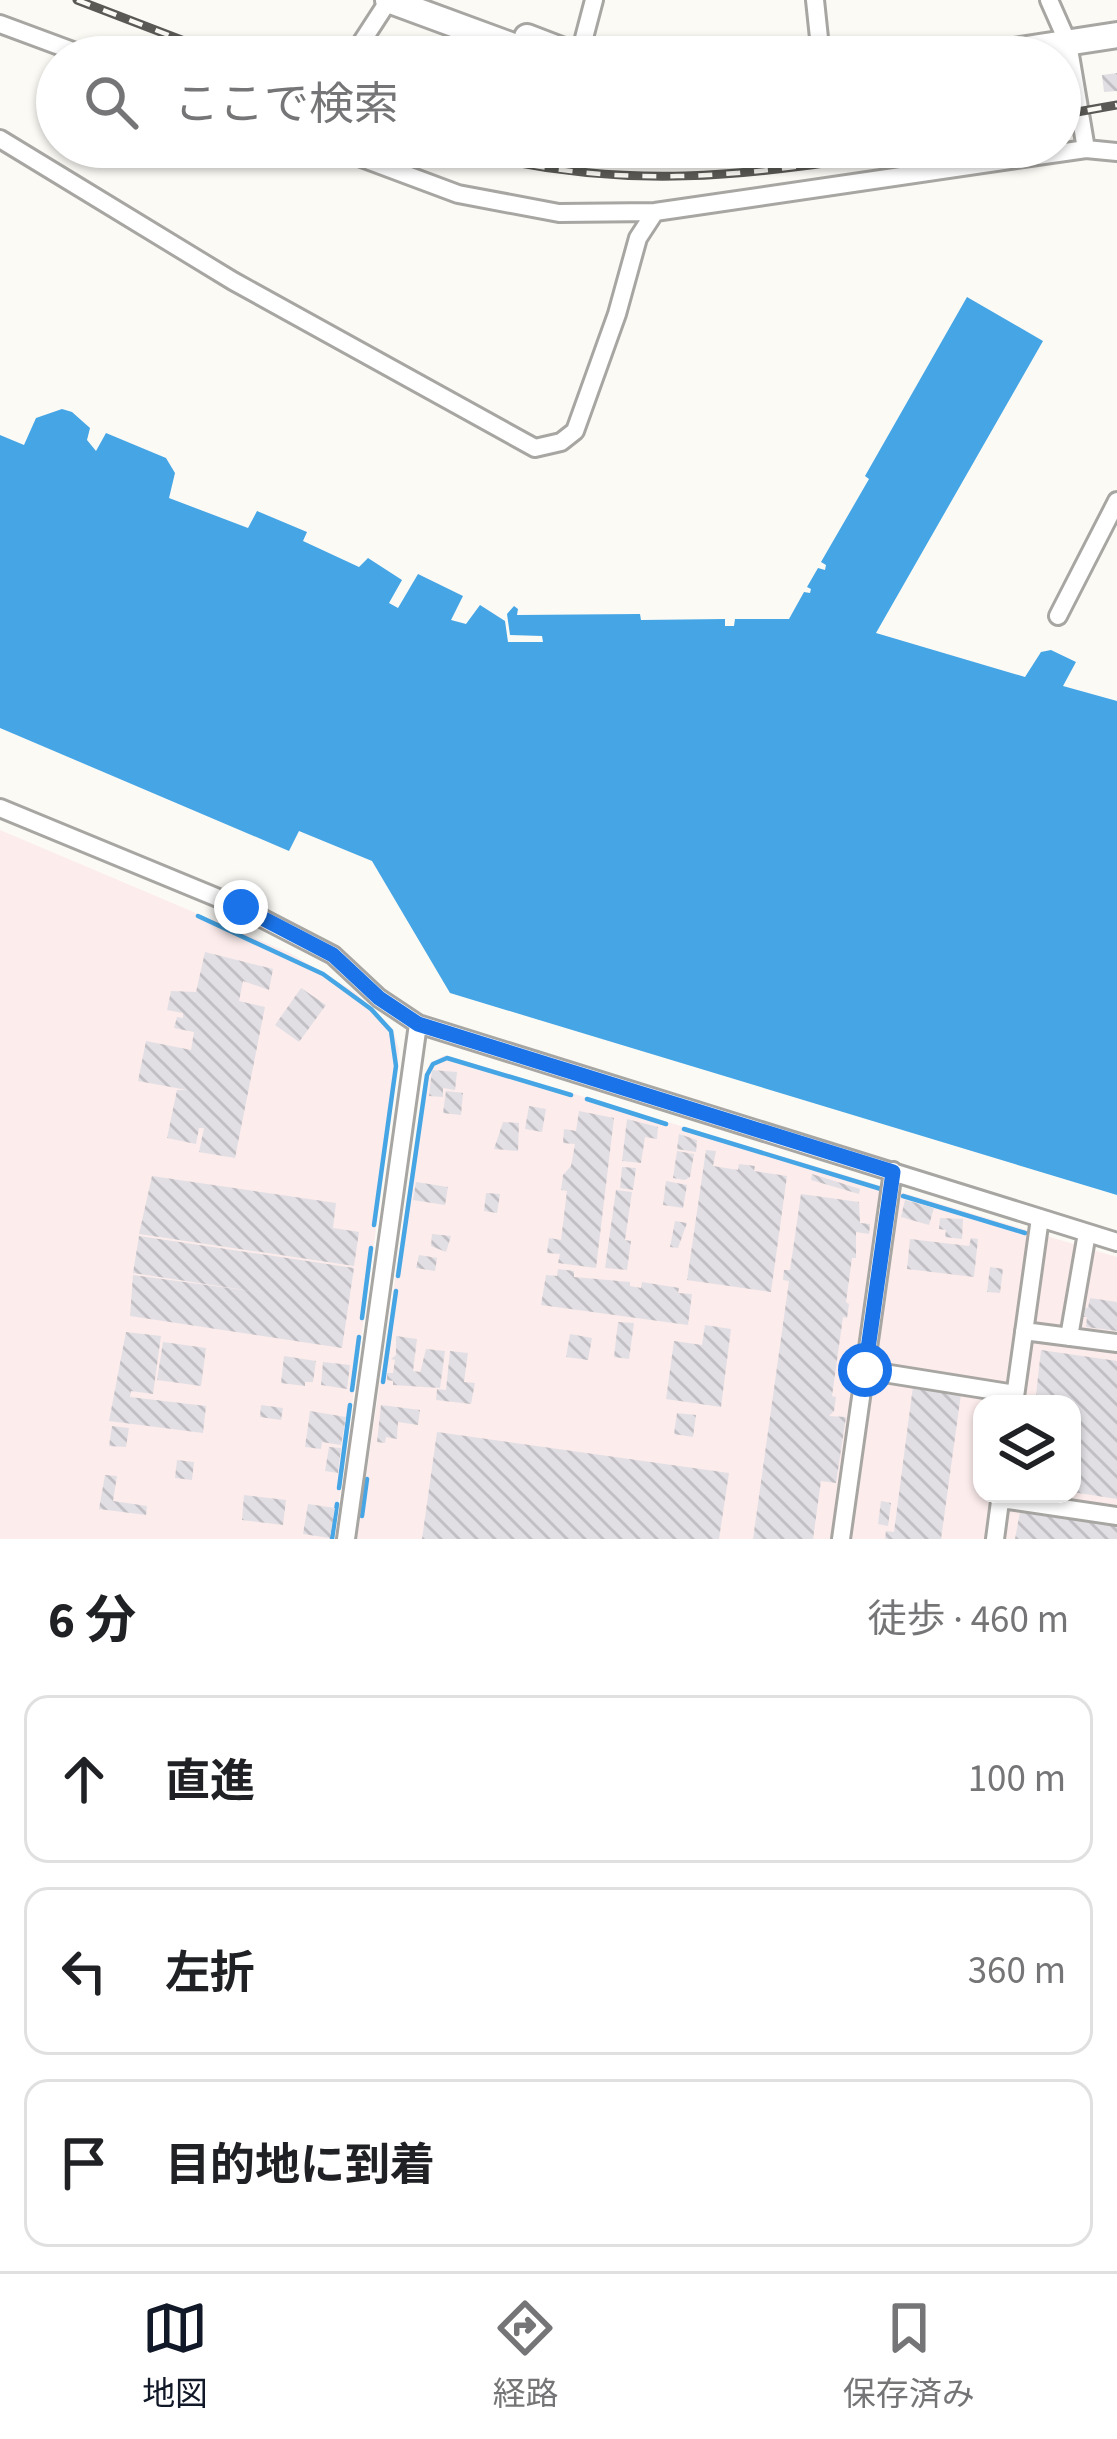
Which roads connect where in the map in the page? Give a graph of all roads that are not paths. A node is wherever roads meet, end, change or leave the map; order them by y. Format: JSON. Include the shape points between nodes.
{"nodes":[{"id":1,"x":388,"y":0,"type":"edge"},
{"id":2,"x":595,"y":0,"type":"edge"},
{"id":3,"x":815,"y":0,"type":"edge"},
{"id":4,"x":1049,"y":0,"type":"edge"},
{"id":5,"x":421,"y":3,"type":"edge"},
{"id":6,"x":0,"y":24,"type":"edge"},
{"id":7,"x":1117,"y":34,"type":"edge"},
{"id":8,"x":365,"y":36,"type":"edge"},
{"id":9,"x":496,"y":36,"type":"edge"},
{"id":10,"x":518,"y":36,"type":"edge"},
{"id":11,"x":585,"y":36,"type":"edge"},
{"id":12,"x":819,"y":36,"type":"edge"},
{"id":13,"x":1060,"y":36,"type":"edge"},
{"id":14,"x":36,"y":37,"type":"edge"},
{"id":15,"x":1081,"y":48,"type":"edge"},
{"id":16,"x":1117,"y":50,"type":"edge"},
{"id":17,"x":1081,"y":53,"type":"edge"},
{"id":18,"x":1081,"y":125,"type":"edge"},
{"id":19,"x":0,"y":139,"type":"edge"},
{"id":20,"x":1086,"y":149,"type":"junction"},
{"id":21,"x":1081,"y":150,"type":"edge"},
{"id":22,"x":1117,"y":152,"type":"edge"},
{"id":23,"x":36,"y":161,"type":"edge"},
{"id":24,"x":47,"y":168,"type":"edge"},
{"id":25,"x":388,"y":168,"type":"edge"},
{"id":26,"x":956,"y":168,"type":"edge"},
{"id":27,"x":655,"y":212,"type":"junction"},
{"id":28,"x":1117,"y":501,"type":"edge"},
{"id":29,"x":1058,"y":616,"type":"dead end"},
{"id":30,"x":0,"y":808,"type":"edge"},
{"id":31,"x":418,"y":1024,"type":"junction"},
{"id":32,"x":893,"y":1172,"type":"junction"},
{"id":33,"x":1040,"y":1218,"type":"junction"},
{"id":34,"x":1087,"y":1233,"type":"junction"},
{"id":35,"x":1117,"y":1242,"type":"edge"},
{"id":36,"x":1024,"y":1331,"type":"junction"},
{"id":37,"x":1070,"y":1337,"type":"junction"},
{"id":38,"x":1117,"y":1343,"type":"edge"},
{"id":39,"x":865,"y":1370,"type":"junction"},
{"id":40,"x":994,"y":1395,"type":"edge"},
{"id":41,"x":1016,"y":1395,"type":"edge"},
{"id":42,"x":1000,"y":1503,"type":"edge"},
{"id":43,"x":1038,"y":1503,"type":"edge"},
{"id":44,"x":1117,"y":1516,"type":"edge"},
{"id":45,"x":346,"y":1539,"type":"edge"},
{"id":46,"x":841,"y":1539,"type":"edge"},
{"id":47,"x":995,"y":1539,"type":"edge"}],
"edges":[{"from":1,"to":5,"type":"highway"},
{"from":1,"to":8,"type":"street"},
{"from":2,"to":11,"type":"street"},
{"from":3,"to":12,"type":"street"},
{"from":4,"to":13,"type":"street"},
{"from":5,"to":9,"type":"highway"},
{"from":5,"to":10,"type":"highway"},
{"from":6,"to":14,"type":"street"},
{"from":7,"to":15,"type":"highway"},
{"from":16,"to":17,"type":"highway"},
{"from":18,"to":20,"type":"street"},
{"from":19,"to":23,"type":"street"},
{"from":20,"to":21,"type":"street"},
{"from":20,"to":22,"type":"street"},
{"from":24,"to":27,"type":"street","via":[[232,281],[535,448],[575,431],[638,238]]},
{"from":25,"to":27,"type":"street","via":[[503,205]]},
{"from":26,"to":27,"type":"street"},
{"from":28,"to":29,"type":"street"},
{"from":30,"to":31,"type":"street","via":[[241,907],[333,955]]},
{"from":31,"to":32,"type":"street"},
{"from":31,"to":45,"type":"street"},
{"from":32,"to":33,"type":"street"},
{"from":32,"to":39,"type":"street"},
{"from":33,"to":34,"type":"street"},
{"from":33,"to":36,"type":"street"},
{"from":34,"to":35,"type":"street"},
{"from":34,"to":37,"type":"street"},
{"from":36,"to":37,"type":"street"},
{"from":36,"to":41,"type":"street"},
{"from":37,"to":38,"type":"street"},
{"from":39,"to":40,"type":"street"},
{"from":39,"to":46,"type":"street"},
{"from":42,"to":47,"type":"street"},
{"from":43,"to":44,"type":"street"}]}
